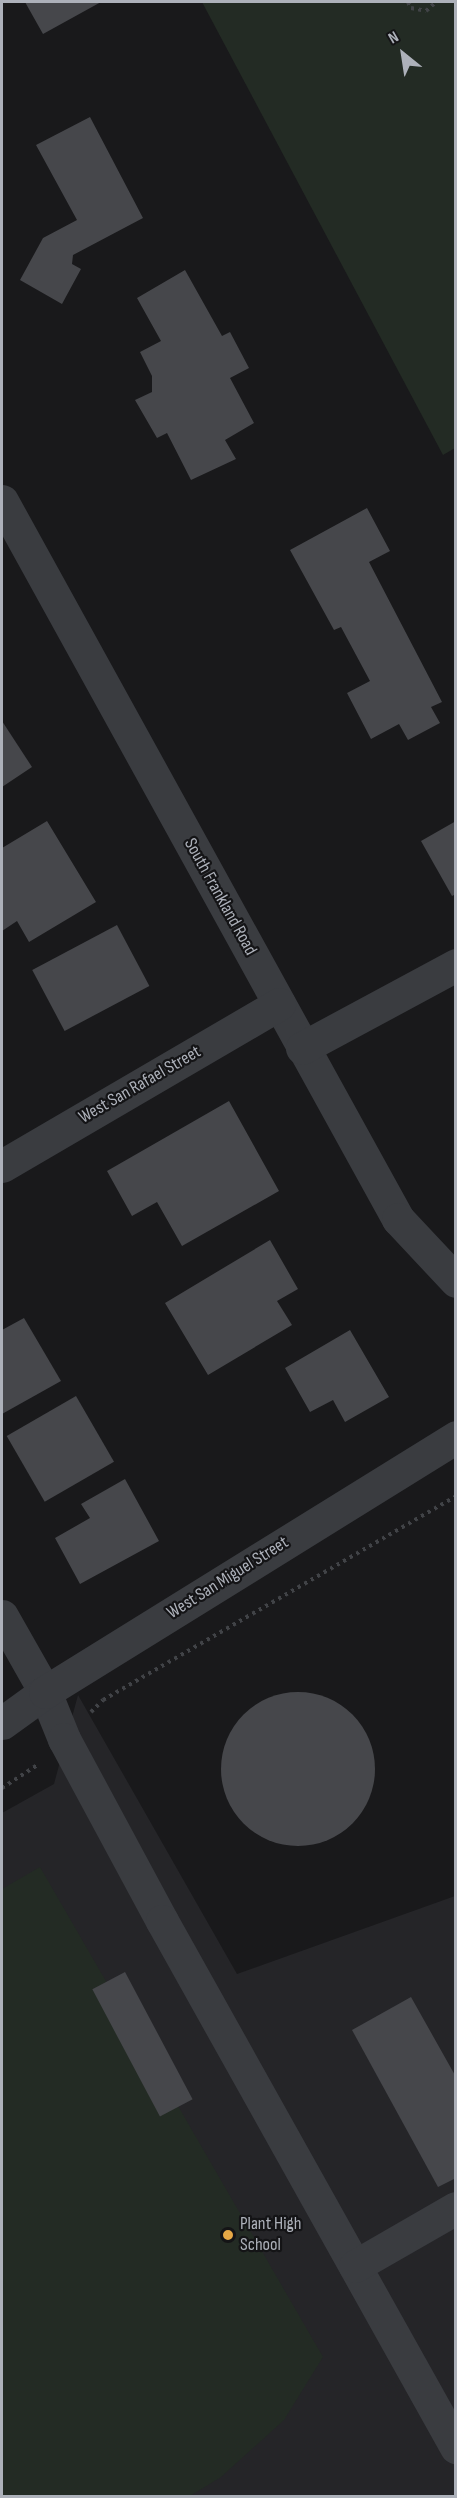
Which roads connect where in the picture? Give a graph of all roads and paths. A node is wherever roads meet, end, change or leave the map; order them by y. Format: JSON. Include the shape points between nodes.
{"nodes":[{"id":1,"x":408,"y":2,"type":"edge"},
{"id":2,"x":436,"y":2,"type":"edge"},
{"id":3,"x":2,"y":501,"type":"edge"},
{"id":4,"x":456,"y":965,"type":"edge"},
{"id":5,"x":279,"y":1004,"type":"junction"},
{"id":6,"x":302,"y":1048,"type":"junction"},
{"id":7,"x":2,"y":1166,"type":"edge"},
{"id":8,"x":456,"y":1281,"type":"edge"},
{"id":9,"x":456,"y":1437,"type":"edge"},
{"id":10,"x":456,"y":1496,"type":"edge"},
{"id":11,"x":2,"y":1616,"type":"edge"},
{"id":12,"x":45,"y":1692,"type":"junction"},
{"id":13,"x":2,"y":1723,"type":"edge"},
{"id":14,"x":64,"y":1739,"type":"junction"},
{"id":15,"x":2,"y":1788,"type":"edge"},
{"id":16,"x":456,"y":2208,"type":"edge"},
{"id":17,"x":355,"y":2266,"type":"junction"},
{"id":18,"x":456,"y":2447,"type":"edge"}],
"edges":[{"from":1,"to":2,"type":"path","via":[[411,8],[426,11]]},
{"from":3,"to":5,"type":"street","name":"South Frankland Road"},
{"from":4,"to":6,"type":"street"},
{"from":5,"to":6,"type":"street","name":"South Frankland Road"},
{"from":5,"to":7,"type":"street","name":"West San Rafael Street"},
{"from":6,"to":8,"type":"street","name":"South Frankland Road","via":[[398,1219]]},
{"from":9,"to":12,"type":"street","name":"West San Miguel Street"},
{"from":10,"to":14,"type":"path","via":[[104,1700]]},
{"from":11,"to":12,"type":"street"},
{"from":12,"to":13,"type":"street","name":"West San Miguel Street"},
{"from":12,"to":14,"type":"street"},
{"from":14,"to":15,"type":"path","via":[[33,1770]]},
{"from":14,"to":17,"type":"street"},
{"from":16,"to":17,"type":"street"},
{"from":17,"to":18,"type":"street"}]}
